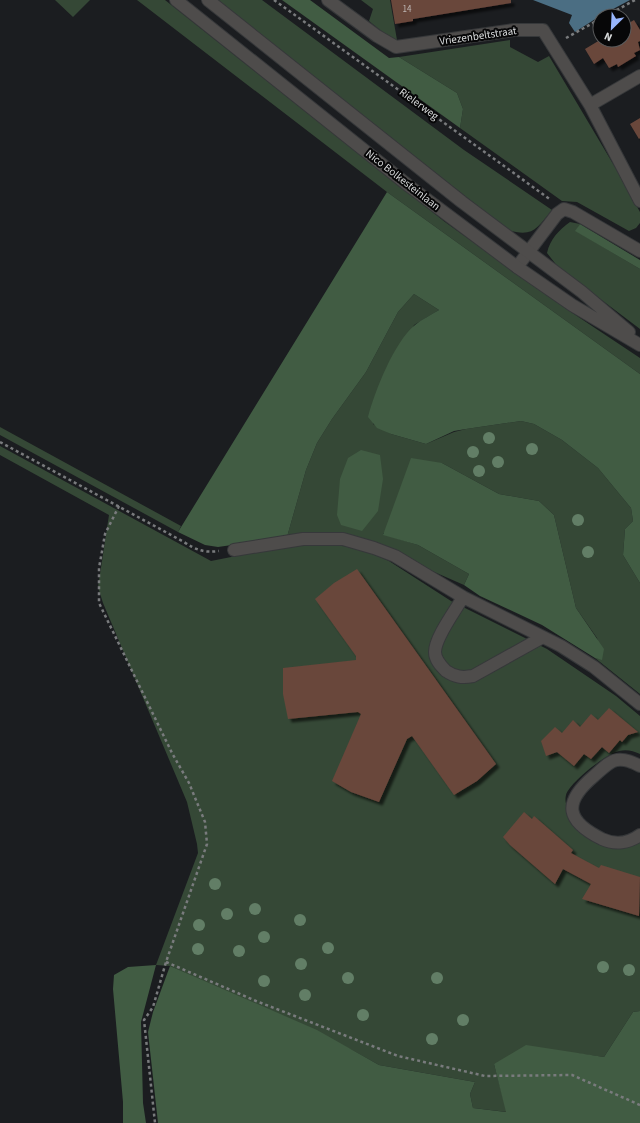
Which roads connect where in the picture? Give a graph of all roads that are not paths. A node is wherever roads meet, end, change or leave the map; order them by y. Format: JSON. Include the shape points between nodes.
{"nodes":[{"id":1,"x":176,"y":0,"type":"edge"},
{"id":2,"x":208,"y":0,"type":"edge"},
{"id":3,"x":328,"y":0,"type":"edge"},
{"id":4,"x":640,"y":76,"type":"edge"},
{"id":5,"x":590,"y":105,"type":"junction"},
{"id":6,"x":636,"y":180,"type":"edge"},
{"id":7,"x":640,"y":201,"type":"edge"},
{"id":8,"x":640,"y":251,"type":"edge"},
{"id":9,"x":529,"y":252,"type":"junction"},
{"id":10,"x":517,"y":267,"type":"junction"},
{"id":11,"x":640,"y":344,"type":"edge"},
{"id":12,"x":234,"y":550,"type":"road end"},
{"id":13,"x":463,"y":596,"type":"junction"},
{"id":14,"x":543,"y":637,"type":"junction"},
{"id":15,"x":640,"y":704,"type":"edge"},
{"id":16,"x":640,"y":766,"type":"edge"},
{"id":17,"x":640,"y":835,"type":"edge"}],
"edges":[{"from":1,"to":10,"type":"street","name":"Nico Bolkesteinlaan","via":[[403,182]]},
{"from":2,"to":9,"type":"street","name":"Nico Bolkesteinlaan","via":[[462,202]]},
{"from":3,"to":5,"type":"street","name":"Vriezenbeltstraat","via":[[396,47],[514,30],[543,30]]},
{"from":4,"to":5,"type":"street"},
{"from":5,"to":6,"type":"street","name":"Vriezenbeltstraat"},
{"from":6,"to":7,"type":"street","name":"Vriezenbeltstraat"},
{"from":8,"to":9,"type":"street","via":[[564,209],[557,214]]},
{"from":9,"to":10,"type":"street"},
{"from":9,"to":11,"type":"street","name":"Nico Bolkesteinlaan","via":[[582,292]]},
{"from":10,"to":11,"type":"street","name":"Nico Bolkesteinlaan","via":[[572,306]]},
{"from":12,"to":13,"type":"street","via":[[303,539],[343,539],[395,556]]},
{"from":13,"to":14,"type":"street"},
{"from":13,"to":14,"type":"street","via":[[438,640],[435,651],[441,667],[449,673],[460,678],[473,676]]},
{"from":14,"to":15,"type":"street","via":[[594,667]]},
{"from":16,"to":17,"type":"street","via":[[628,760],[615,760],[582,786],[573,800],[572,810],[577,823],[607,842],[622,843]]}]}
